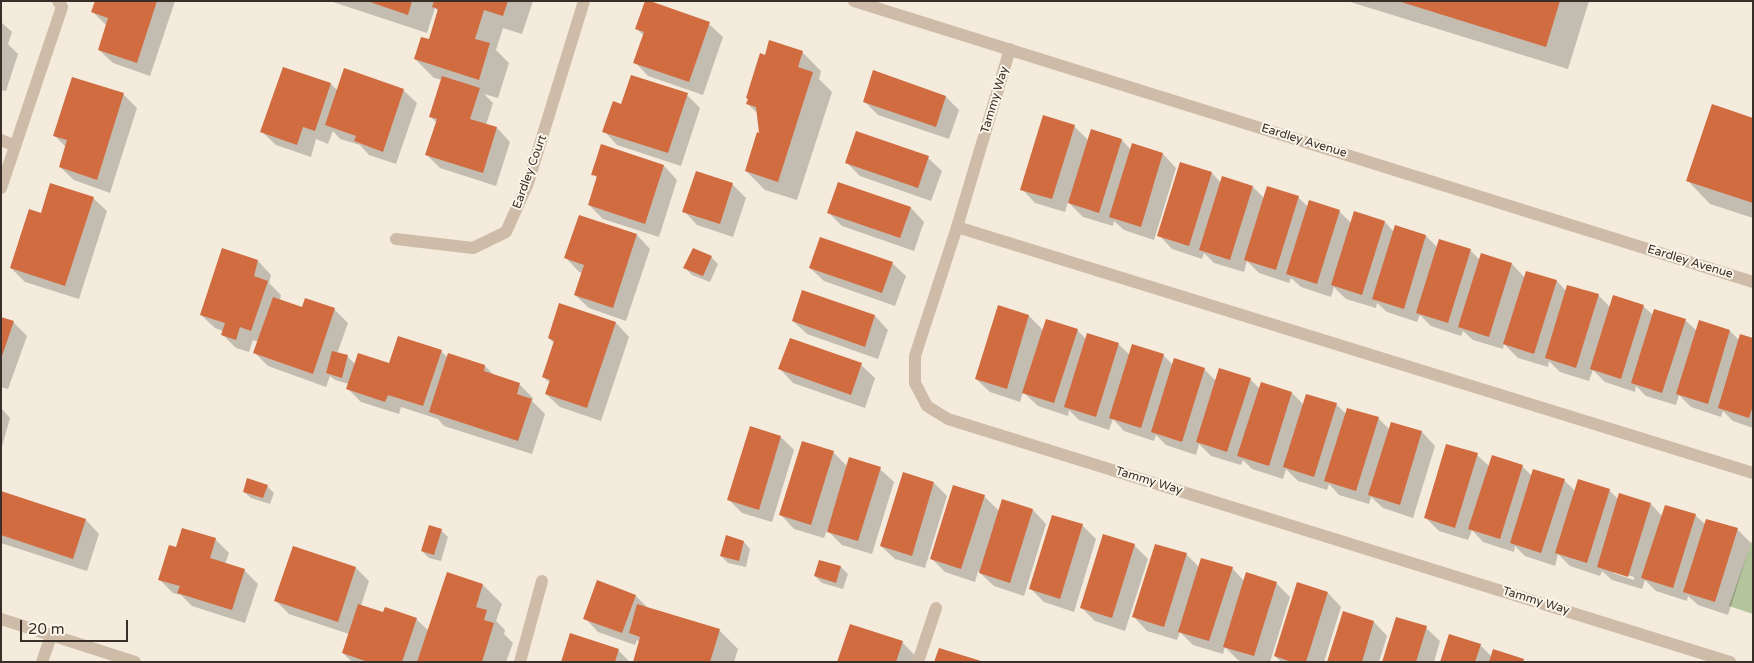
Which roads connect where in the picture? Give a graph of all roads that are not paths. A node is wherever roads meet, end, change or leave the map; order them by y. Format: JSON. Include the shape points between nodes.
{"nodes":[{"id":1,"x":58,"y":1,"type":"edge"},
{"id":2,"x":584,"y":1,"type":"edge"},
{"id":3,"x":854,"y":1,"type":"edge"},
{"id":4,"x":1010,"y":49,"type":"junction"},
{"id":5,"x":1,"y":140,"type":"edge"},
{"id":6,"x":16,"y":146,"type":"junction"},
{"id":7,"x":1,"y":188,"type":"edge"},
{"id":8,"x":957,"y":227,"type":"junction"},
{"id":9,"x":396,"y":239,"type":"dead end"},
{"id":10,"x":1753,"y":282,"type":"edge"},
{"id":11,"x":1753,"y":473,"type":"edge"},
{"id":12,"x":542,"y":581,"type":"dead end"},
{"id":13,"x":936,"y":608,"type":"dead end"},
{"id":14,"x":1,"y":619,"type":"edge"},
{"id":15,"x":51,"y":636,"type":"junction"},
{"id":16,"x":42,"y":662,"type":"edge"},
{"id":17,"x":135,"y":662,"type":"edge"},
{"id":18,"x":520,"y":662,"type":"edge"},
{"id":19,"x":918,"y":662,"type":"edge"},
{"id":20,"x":1730,"y":662,"type":"edge"}],
"edges":[{"from":1,"to":6,"type":"street","via":[[62,7]]},
{"from":2,"to":9,"type":"street","name":"Eardley Court","via":[[528,183],[506,232],[472,248]]},
{"from":3,"to":4,"type":"street","name":"Eardley Avenue"},
{"from":4,"to":8,"type":"street","name":"Tammy Way"},
{"from":4,"to":10,"type":"street","name":"Eardley Avenue"},
{"from":5,"to":6,"type":"street"},
{"from":6,"to":7,"type":"street"},
{"from":8,"to":11,"type":"street"},
{"from":8,"to":20,"type":"street","name":"Tammy Way","via":[[915,356],[915,384],[927,406],[948,419]]},
{"from":12,"to":18,"type":"street"},
{"from":13,"to":19,"type":"street"},
{"from":14,"to":15,"type":"street"},
{"from":15,"to":16,"type":"street"},
{"from":15,"to":17,"type":"street"}]}
